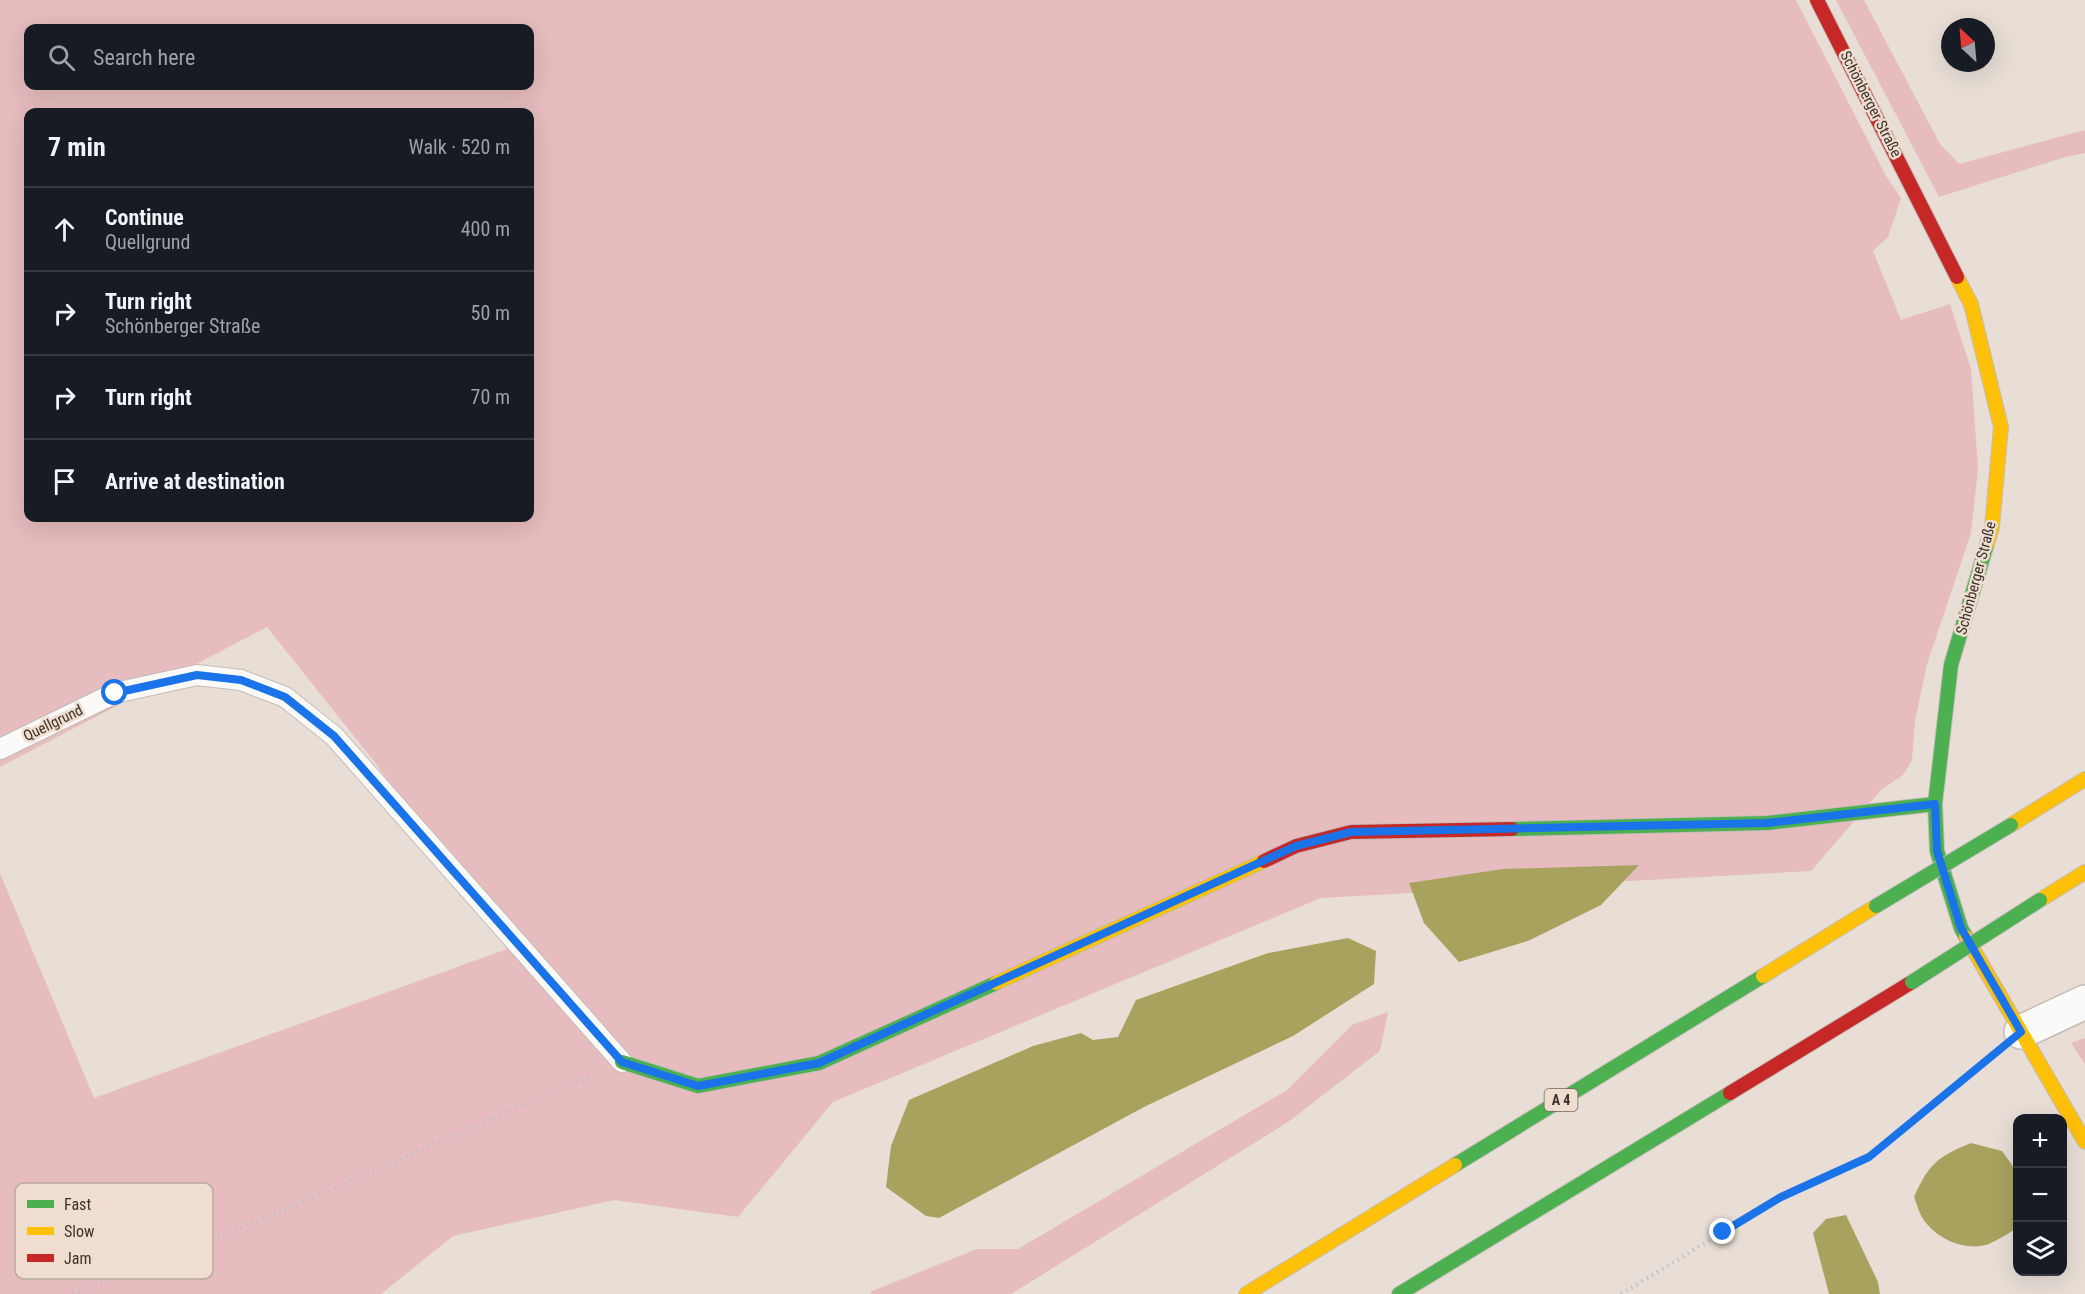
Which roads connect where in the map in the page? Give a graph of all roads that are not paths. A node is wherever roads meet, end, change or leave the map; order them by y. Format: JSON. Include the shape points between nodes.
{"nodes":[{"id":1,"x":1818,"y":0,"type":"edge"},
{"id":2,"x":0,"y":749,"type":"edge"},
{"id":3,"x":2085,"y":779,"type":"edge"},
{"id":4,"x":1935,"y":804,"type":"junction"},
{"id":5,"x":2085,"y":872,"type":"edge"},
{"id":6,"x":2085,"y":1002,"type":"edge"},
{"id":7,"x":2021,"y":1032,"type":"junction"},
{"id":8,"x":622,"y":1062,"type":"joint"},
{"id":9,"x":2085,"y":1142,"type":"edge"},
{"id":10,"x":1246,"y":1294,"type":"edge"},
{"id":11,"x":1399,"y":1294,"type":"edge"}],
"edges":[{"from":1,"to":4,"type":"main road","name":"Schönberger Straße","via":[[1971,304],[2001,427],[1992,527],[1951,664]]},
{"from":2,"to":8,"type":"lane","name":"Quellgrund","via":[[115,693],[197,675],[241,680],[285,697],[334,736]]},
{"from":3,"to":10,"type":"main road","number":"A 4","bridge":true},
{"from":4,"to":7,"type":"main road","name":"Schönberger Straße","via":[[1937,851],[1961,928]]},
{"from":4,"to":8,"type":"main road","via":[[1767,823],[1351,832],[1296,846],[819,1063],[698,1086]]},
{"from":5,"to":11,"type":"main road","bridge":true,"via":[[1912,982]]},
{"from":6,"to":7,"type":"street"},
{"from":7,"to":9,"type":"main road","name":"Schönberger Straße"}]}
